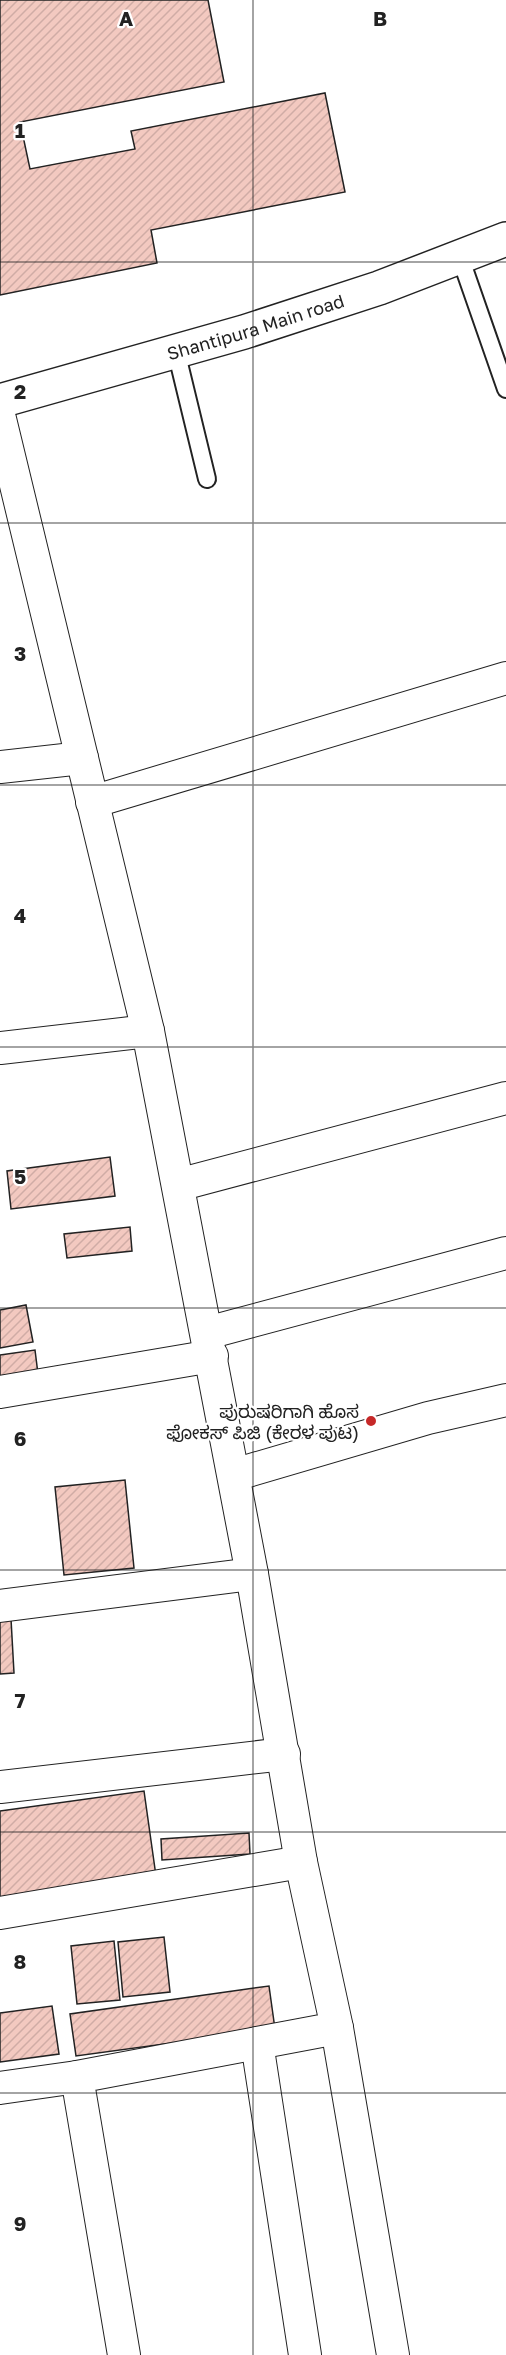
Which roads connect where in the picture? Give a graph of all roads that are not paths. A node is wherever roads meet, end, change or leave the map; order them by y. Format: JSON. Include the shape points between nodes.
{"nodes":[{"id":1,"x":506,"y":239,"type":"edge"},
{"id":2,"x":459,"y":257,"type":"junction"},
{"id":3,"x":176,"y":351,"type":"junction"},
{"id":4,"x":506,"y":389,"type":"edge"},
{"id":5,"x":0,"y":401,"type":"edge"},
{"id":6,"x":0,"y":419,"type":"edge"},
{"id":7,"x":207,"y":479,"type":"dead end"},
{"id":8,"x":506,"y":678,"type":"edge"},
{"id":9,"x":82,"y":758,"type":"junction"},
{"id":10,"x":0,"y":767,"type":"edge"},
{"id":11,"x":92,"y":802,"type":"junction"},
{"id":12,"x":148,"y":1031,"type":"junction"},
{"id":13,"x":0,"y":1048,"type":"edge"},
{"id":14,"x":506,"y":1098,"type":"edge"},
{"id":15,"x":178,"y":1185,"type":"junction"},
{"id":16,"x":506,"y":1253,"type":"edge"},
{"id":17,"x":209,"y":1344,"type":"junction"},
{"id":18,"x":0,"y":1392,"type":"edge"},
{"id":19,"x":506,"y":1400,"type":"edge"},
{"id":20,"x":234,"y":1475,"type":"junction"},
{"id":21,"x":252,"y":1574,"type":"junction"},
{"id":22,"x":0,"y":1606,"type":"edge"},
{"id":23,"x":284,"y":1754,"type":"junction"},
{"id":24,"x":0,"y":1787,"type":"edge"},
{"id":25,"x":301,"y":1862,"type":"junction"},
{"id":26,"x":0,"y":1913,"type":"edge"},
{"id":27,"x":337,"y":2028,"type":"junction"},
{"id":28,"x":257,"y":2043,"type":"junction"},
{"id":29,"x":77,"y":2077,"type":"junction"},
{"id":30,"x":0,"y":2088,"type":"edge"},
{"id":31,"x":124,"y":2355,"type":"edge"},
{"id":32,"x":306,"y":2355,"type":"edge"},
{"id":33,"x":393,"y":2355,"type":"edge"}],
"edges":[{"from":1,"to":2,"type":"street","name":"Shantipura Main road"},
{"from":2,"to":3,"type":"street","name":"Shantipura Main road","via":[[368,291]]},
{"from":2,"to":4,"type":"lane"},
{"from":3,"to":5,"type":"street","name":"Shantipura Main road"},
{"from":3,"to":7,"type":"lane"},
{"from":6,"to":9,"type":"street"},
{"from":8,"to":11,"type":"street"},
{"from":9,"to":10,"type":"street"},
{"from":9,"to":11,"type":"street"},
{"from":11,"to":12,"type":"street"},
{"from":12,"to":13,"type":"street"},
{"from":12,"to":15,"type":"street"},
{"from":14,"to":15,"type":"street"},
{"from":15,"to":17,"type":"street"},
{"from":16,"to":17,"type":"street"},
{"from":17,"to":18,"type":"street"},
{"from":17,"to":20,"type":"street"},
{"from":19,"to":20,"type":"street","via":[[428,1418]]},
{"from":20,"to":21,"type":"street"},
{"from":21,"to":22,"type":"street"},
{"from":21,"to":23,"type":"street"},
{"from":23,"to":24,"type":"street"},
{"from":23,"to":25,"type":"street"},
{"from":25,"to":26,"type":"street"},
{"from":25,"to":27,"type":"street"},
{"from":27,"to":28,"type":"street"},
{"from":27,"to":33,"type":"street"},
{"from":28,"to":29,"type":"street"},
{"from":28,"to":32,"type":"street"},
{"from":29,"to":30,"type":"street"},
{"from":29,"to":31,"type":"street"}]}
